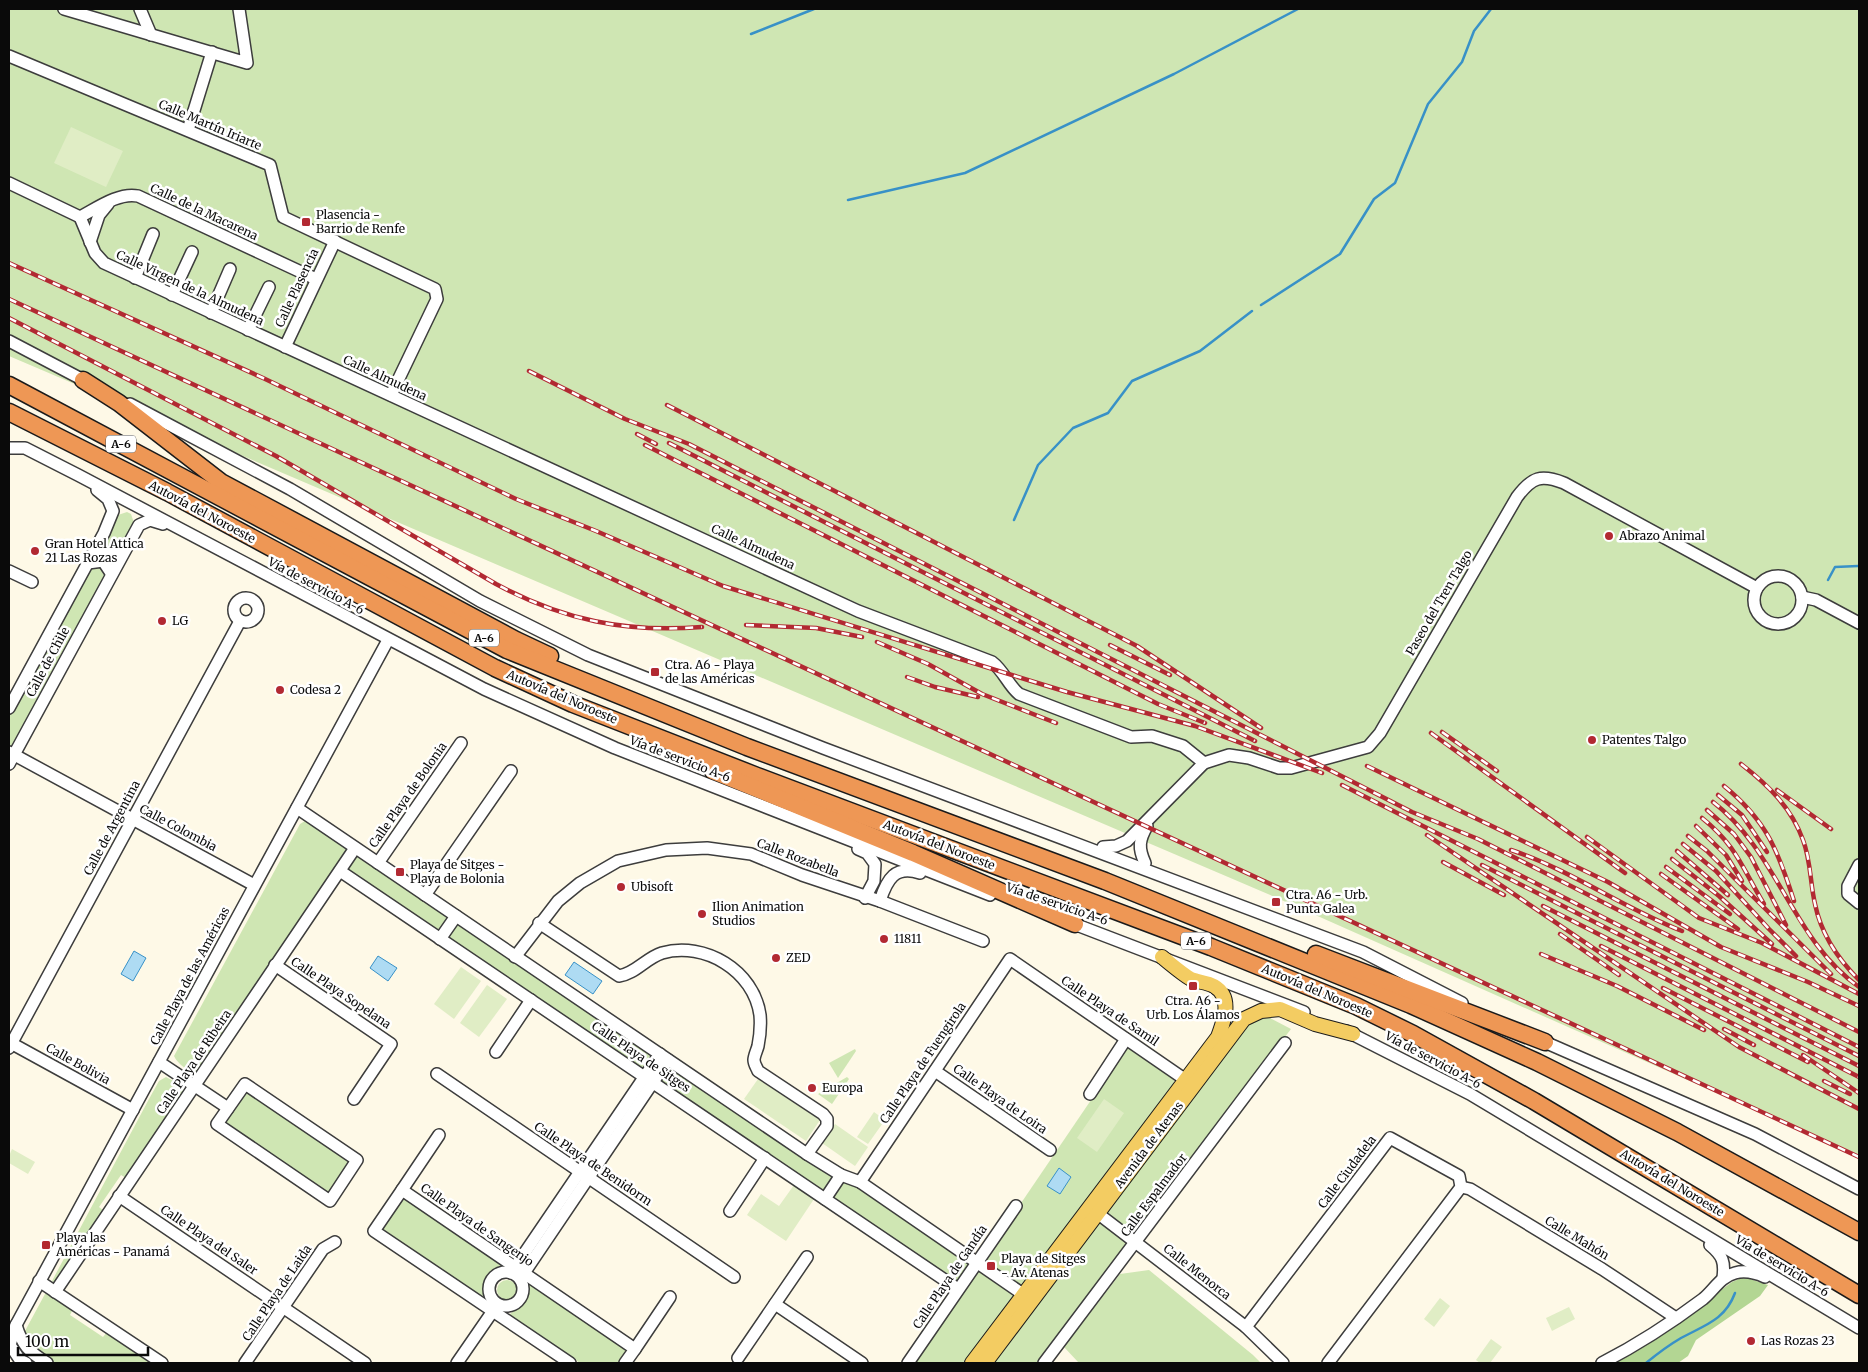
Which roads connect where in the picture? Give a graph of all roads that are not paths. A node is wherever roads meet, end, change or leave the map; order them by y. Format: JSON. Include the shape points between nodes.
{"nodes":[{"id":1,"x":64,"y":9,"type":"edge"},
{"id":2,"x":140,"y":9,"type":"edge"},
{"id":3,"x":239,"y":9,"type":"edge"},
{"id":4,"x":151,"y":35,"type":"junction"},
{"id":5,"x":212,"y":52,"type":"junction"},
{"id":6,"x":9,"y":56,"type":"edge"},
{"id":7,"x":188,"y":130,"type":"junction"},
{"id":8,"x":9,"y":184,"type":"edge"},
{"id":9,"x":110,"y":201,"type":"junction"},
{"id":10,"x":80,"y":217,"type":"junction"},
{"id":11,"x":154,"y":234,"type":"dead end"},
{"id":12,"x":335,"y":241,"type":"junction"},
{"id":13,"x":90,"y":242,"type":"junction"},
{"id":14,"x":192,"y":252,"type":"dead end"},
{"id":15,"x":230,"y":269,"type":"dead end"},
{"id":16,"x":135,"y":278,"type":"junction"},
{"id":17,"x":316,"y":279,"type":"junction"},
{"id":18,"x":270,"y":287,"type":"dead end"},
{"id":19,"x":172,"y":295,"type":"junction"},
{"id":20,"x":211,"y":313,"type":"junction"},
{"id":21,"x":248,"y":330,"type":"junction"},
{"id":22,"x":9,"y":341,"type":"edge"},
{"id":23,"x":285,"y":347,"type":"junction"},
{"id":24,"x":83,"y":380,"type":"junction"},
{"id":25,"x":9,"y":385,"type":"edge"},
{"id":26,"x":391,"y":395,"type":"junction"},
{"id":27,"x":9,"y":412,"type":"edge"},
{"id":28,"x":9,"y":448,"type":"edge"},
{"id":29,"x":78,"y":475,"type":"junction"},
{"id":30,"x":181,"y":529,"type":"junction"},
{"id":31,"x":98,"y":543,"type":"junction"},
{"id":32,"x":121,"y":555,"type":"junction"},
{"id":33,"x":88,"y":563,"type":"junction"},
{"id":34,"x":9,"y":571,"type":"edge"},
{"id":35,"x":111,"y":573,"type":"junction"},
{"id":36,"x":32,"y":582,"type":"dead end"},
{"id":37,"x":1757,"y":588,"type":"junction"},
{"id":38,"x":1802,"y":597,"type":"junction"},
{"id":39,"x":240,"y":621,"type":"dead end"},
{"id":40,"x":1859,"y":623,"type":"edge"},
{"id":41,"x":388,"y":640,"type":"junction"},
{"id":42,"x":495,"y":668,"type":"junction"},
{"id":43,"x":9,"y":708,"type":"edge"},
{"id":44,"x":461,"y":743,"type":"dead end"},
{"id":45,"x":746,"y":748,"type":"junction"},
{"id":46,"x":10,"y":757,"type":"edge"},
{"id":47,"x":1204,"y":763,"type":"junction"},
{"id":48,"x":511,"y":771,"type":"dead end"},
{"id":49,"x":297,"y":808,"type":"junction"},
{"id":50,"x":772,"y":809,"type":"junction"},
{"id":51,"x":1152,"y":818,"type":"junction"},
{"id":52,"x":133,"y":819,"type":"junction"},
{"id":53,"x":1028,"y":826,"type":"junction"},
{"id":54,"x":1103,"y":847,"type":"junction"},
{"id":55,"x":355,"y":848,"type":"junction"},
{"id":56,"x":378,"y":863,"type":"junction"},
{"id":57,"x":1146,"y":863,"type":"junction"},
{"id":58,"x":1859,"y":865,"type":"edge"},
{"id":59,"x":340,"y":871,"type":"junction"},
{"id":60,"x":254,"y":885,"type":"junction"},
{"id":61,"x":424,"y":895,"type":"junction"},
{"id":62,"x":865,"y":898,"type":"junction"},
{"id":63,"x":880,"y":901,"type":"junction"},
{"id":64,"x":1006,"y":901,"type":"junction"},
{"id":65,"x":1859,"y":903,"type":"edge"},
{"id":66,"x":1170,"y":907,"type":"junction"},
{"id":67,"x":456,"y":916,"type":"junction"},
{"id":68,"x":539,"y":923,"type":"junction"},
{"id":69,"x":1075,"y":924,"type":"junction"},
{"id":70,"x":440,"y":939,"type":"junction"},
{"id":71,"x":983,"y":941,"type":"dead end"},
{"id":72,"x":1363,"y":952,"type":"junction"},
{"id":73,"x":515,"y":956,"type":"junction"},
{"id":74,"x":1162,"y":957,"type":"junction"},
{"id":75,"x":1010,"y":959,"type":"joint"},
{"id":76,"x":275,"y":965,"type":"junction"},
{"id":77,"x":531,"y":1000,"type":"junction"},
{"id":78,"x":1353,"y":1034,"type":"junction"},
{"id":79,"x":1126,"y":1039,"type":"junction"},
{"id":80,"x":1545,"y":1042,"type":"junction"},
{"id":81,"x":1285,"y":1043,"type":"dead end"},
{"id":82,"x":10,"y":1044,"type":"edge"},
{"id":83,"x":496,"y":1052,"type":"dead end"},
{"id":84,"x":664,"y":1057,"type":"junction"},
{"id":85,"x":159,"y":1062,"type":"junction"},
{"id":86,"x":935,"y":1070,"type":"junction"},
{"id":87,"x":437,"y":1074,"type":"dead end"},
{"id":88,"x":649,"y":1079,"type":"junction"},
{"id":89,"x":1190,"y":1082,"type":"junction"},
{"id":90,"x":195,"y":1086,"type":"junction"},
{"id":91,"x":1090,"y":1094,"type":"dead end"},
{"id":92,"x":354,"y":1099,"type":"dead end"},
{"id":93,"x":228,"y":1108,"type":"junction"},
{"id":94,"x":133,"y":1110,"type":"junction"},
{"id":95,"x":439,"y":1136,"type":"dead end"},
{"id":96,"x":1050,"y":1150,"type":"dead end"},
{"id":97,"x":807,"y":1154,"type":"junction"},
{"id":98,"x":765,"y":1158,"type":"junction"},
{"id":99,"x":584,"y":1174,"type":"junction"},
{"id":100,"x":842,"y":1175,"type":"junction"},
{"id":101,"x":860,"y":1182,"type":"junction"},
{"id":102,"x":1461,"y":1188,"type":"junction"},
{"id":103,"x":402,"y":1190,"type":"junction"},
{"id":104,"x":1859,"y":1190,"type":"edge"},
{"id":105,"x":119,"y":1196,"type":"junction"},
{"id":106,"x":825,"y":1199,"type":"junction"},
{"id":107,"x":1016,"y":1206,"type":"dead end"},
{"id":108,"x":1094,"y":1210,"type":"junction"},
{"id":109,"x":730,"y":1211,"type":"dead end"},
{"id":110,"x":1680,"y":1220,"type":"junction"},
{"id":111,"x":1859,"y":1232,"type":"edge"},
{"id":112,"x":335,"y":1242,"type":"dead end"},
{"id":113,"x":1136,"y":1242,"type":"junction"},
{"id":114,"x":807,"y":1257,"type":"dead end"},
{"id":115,"x":977,"y":1262,"type":"junction"},
{"id":116,"x":517,"y":1273,"type":"junction"},
{"id":117,"x":734,"y":1277,"type":"dead end"},
{"id":118,"x":1724,"y":1278,"type":"junction"},
{"id":119,"x":39,"y":1282,"type":"junction"},
{"id":120,"x":958,"y":1289,"type":"junction"},
{"id":121,"x":1799,"y":1291,"type":"junction"},
{"id":122,"x":55,"y":1292,"type":"junction"},
{"id":123,"x":1859,"y":1295,"type":"edge"},
{"id":124,"x":670,"y":1297,"type":"dead end"},
{"id":125,"x":1028,"y":1297,"type":"junction"},
{"id":126,"x":775,"y":1304,"type":"junction"},
{"id":127,"x":495,"y":1306,"type":"junction"},
{"id":128,"x":283,"y":1307,"type":"junction"},
{"id":129,"x":1676,"y":1318,"type":"junction"},
{"id":130,"x":12,"y":1323,"type":"edge"},
{"id":131,"x":1246,"y":1326,"type":"junction"},
{"id":132,"x":1859,"y":1328,"type":"edge"},
{"id":133,"x":635,"y":1349,"type":"junction"},
{"id":134,"x":738,"y":1358,"type":"dead end"},
{"id":135,"x":26,"y":1363,"type":"edge"},
{"id":136,"x":46,"y":1363,"type":"edge"},
{"id":137,"x":162,"y":1363,"type":"edge"},
{"id":138,"x":245,"y":1363,"type":"edge"},
{"id":139,"x":365,"y":1363,"type":"edge"},
{"id":140,"x":457,"y":1363,"type":"edge"},
{"id":141,"x":570,"y":1363,"type":"edge"},
{"id":142,"x":625,"y":1363,"type":"edge"},
{"id":143,"x":862,"y":1363,"type":"edge"},
{"id":144,"x":908,"y":1363,"type":"edge"},
{"id":145,"x":972,"y":1363,"type":"edge"},
{"id":146,"x":985,"y":1363,"type":"edge"},
{"id":147,"x":1044,"y":1363,"type":"edge"},
{"id":148,"x":1283,"y":1363,"type":"edge"},
{"id":149,"x":1328,"y":1363,"type":"edge"},
{"id":150,"x":1602,"y":1363,"type":"edge"}],
"edges":[{"from":1,"to":4,"type":"street"},
{"from":2,"to":4,"type":"street"},
{"from":3,"to":5,"type":"street","via":[[247,62]]},
{"from":4,"to":5,"type":"street"},
{"from":5,"to":7,"type":"street"},
{"from":6,"to":7,"type":"street","name":"Calle Martín Iriarte"},
{"from":7,"to":12,"type":"street","name":"Calle Martín Iriarte","via":[[270,165],[283,217]]},
{"from":8,"to":10,"type":"street"},
{"from":9,"to":10,"type":"street","name":"Calle de la Macarena"},
{"from":9,"to":13,"type":"street","via":[[99,215]]},
{"from":9,"to":17,"type":"street","name":"Calle de la Macarena","via":[[130,194],[138,196]]},
{"from":10,"to":13,"type":"street","name":"Calle Virgen de la Almudena"},
{"from":11,"to":16,"type":"street"},
{"from":12,"to":17,"type":"street","name":"Calle Plasencia"},
{"from":12,"to":26,"type":"street","name":"Calle Martín Iriarte","via":[[431,286],[437,293]]},
{"from":13,"to":16,"type":"street","name":"Calle Virgen de la Almudena","via":[[104,263]]},
{"from":14,"to":19,"type":"street"},
{"from":15,"to":20,"type":"street"},
{"from":16,"to":19,"type":"street","name":"Calle Virgen de la Almudena"},
{"from":17,"to":23,"type":"street","name":"Calle Plasencia"},
{"from":18,"to":21,"type":"street"},
{"from":19,"to":20,"type":"street","name":"Calle Virgen de la Almudena"},
{"from":20,"to":21,"type":"street","name":"Calle Virgen de la Almudena"},
{"from":21,"to":23,"type":"street","name":"Calle Virgen de la Almudena"},
{"from":22,"to":24,"type":"street"},
{"from":23,"to":26,"type":"street","name":"Calle Almudena"},
{"from":24,"to":45,"type":"highway","via":[[120,403],[221,482],[516,640],[593,676],[707,721]]},
{"from":24,"to":53,"type":"street","via":[[290,489],[480,601],[588,655]]},
{"from":25,"to":45,"type":"highway","name":"Autovía del Noroeste","number":"A-6","via":[[507,650]]},
{"from":26,"to":47,"type":"street","name":"Calle Almudena","via":[[858,611],[992,662],[1019,694],[1131,737],[1152,736],[1183,746]]},
{"from":27,"to":42,"type":"highway","name":"Autovía del Noroeste","number":"A-6"},
{"from":28,"to":29,"type":"street","name":"Vía de servicio A-6","via":[[25,448]]},
{"from":29,"to":30,"type":"street","name":"Vía de servicio A-6"},
{"from":29,"to":31,"type":"street","name":"Calle de Chile","via":[[108,499],[114,511]]},
{"from":30,"to":32,"type":"street","name":"Calle de Chile","via":[[150,520],[139,525]]},
{"from":30,"to":41,"type":"street","name":"Vía de servicio A-6"},
{"from":31,"to":32,"type":"street","via":[[107,554]]},
{"from":31,"to":33,"type":"street","name":"Calle de Chile"},
{"from":32,"to":35,"type":"street","name":"Calle de Chile"},
{"from":33,"to":35,"type":"street","via":[[103,561]]},
{"from":33,"to":43,"type":"street","name":"Calle de Chile"},
{"from":34,"to":36,"type":"street"},
{"from":35,"to":46,"type":"street","name":"Calle de Chile"},
{"from":37,"to":38,"type":"street","via":[[1768,578],[1783,576],[1795,584]]},
{"from":37,"to":38,"type":"street","via":[[1756,610],[1774,623],[1781,624],[1794,617]]},
{"from":37,"to":47,"type":"street","name":"Paseo del Tren Talgo","via":[[1564,483],[1538,478],[1526,485],[1517,497],[1380,733],[1368,747],[1291,768],[1229,755]]},
{"from":38,"to":40,"type":"street","via":[[1816,600]]},
{"from":39,"to":52,"type":"street","name":"Calle de Argentina"},
{"from":41,"to":49,"type":"street","name":"Calle Playa de las Américas"},
{"from":41,"to":50,"type":"street","name":"Vía de servicio A-6","via":[[484,689],[615,748]]},
{"from":42,"to":69,"type":"highway","via":[[533,697],[574,716],[913,852]]},
{"from":42,"to":123,"type":"highway","name":"Autovía del Noroeste","number":"A-6","via":[[572,704],[1211,947],[1356,1006],[1534,1101]]},
{"from":44,"to":56,"type":"street","name":"Calle Playa de Bolonia"},
{"from":45,"to":66,"type":"highway","name":"Autovía del Noroeste","number":"A-6"},
{"from":46,"to":52,"type":"street","name":"Calle Colombia"},
{"from":47,"to":51,"type":"street","name":"Paseo del Tren Talgo"},
{"from":48,"to":61,"type":"street"},
{"from":49,"to":55,"type":"street","name":"Calle Playa de Sitges"},
{"from":49,"to":60,"type":"street","name":"Calle Playa de las Américas"},
{"from":50,"to":62,"type":"street","via":[[867,853],[875,864],[874,881]]},
{"from":50,"to":64,"type":"street","name":"Vía de servicio A-6"},
{"from":51,"to":54,"type":"street","name":"Paseo del Tren Talgo","via":[[1128,841]]},
{"from":51,"to":57,"type":"street","name":"Paseo del Tren Talgo","via":[[1140,837],[1139,850]]},
{"from":52,"to":60,"type":"street","name":"Calle Colombia"},
{"from":52,"to":82,"type":"street","name":"Calle de Argentina"},
{"from":53,"to":54,"type":"street"},
{"from":53,"to":72,"type":"street"},
{"from":54,"to":57,"type":"street"},
{"from":55,"to":56,"type":"street","name":"Calle Playa de Sitges"},
{"from":55,"to":59,"type":"street","name":"Calle Playa de Ribeira"},
{"from":56,"to":61,"type":"street","name":"Calle Playa de Sitges"},
{"from":57,"to":72,"type":"street","via":[[1321,929]]},
{"from":58,"to":65,"type":"street","via":[[1848,886],[1848,894]]},
{"from":59,"to":70,"type":"street","name":"Calle Playa de Sitges"},
{"from":59,"to":76,"type":"street","name":"Calle Playa de Ribeira"},
{"from":60,"to":85,"type":"street","name":"Calle Playa de las Américas"},
{"from":61,"to":67,"type":"street","name":"Calle Playa de Sitges"},
{"from":62,"to":63,"type":"street","name":"Calle Rozabella"},
{"from":62,"to":68,"type":"street","name":"Calle Rozabella","via":[[751,854],[707,848],[666,850],[618,861],[580,883]]},
{"from":63,"to":64,"type":"street","via":[[894,874],[908,869]]},
{"from":63,"to":71,"type":"street","name":"Calle Rozabella"},
{"from":64,"to":69,"type":"street","name":"Vía de servicio A-6"},
{"from":66,"to":80,"type":"highway","via":[[1224,918]]},
{"from":66,"to":111,"type":"highway","name":"Autovía del Noroeste","number":"A-6","via":[[1411,1005],[1537,1062],[1677,1132]]},
{"from":67,"to":70,"type":"street"},
{"from":67,"to":73,"type":"street","name":"Calle Playa de Sitges"},
{"from":68,"to":73,"type":"street","name":"Calle Rozabella"},
{"from":68,"to":97,"type":"street","via":[[619,976],[627,975],[662,954],[682,950],[705,954],[740,974],[758,1006],[761,1026],[753,1061],[758,1071],[827,1119],[827,1126]]},
{"from":69,"to":74,"type":"street","name":"Vía de servicio A-6"},
{"from":70,"to":77,"type":"street","name":"Calle Playa de Sitges"},
{"from":72,"to":80,"type":"street"},
{"from":73,"to":84,"type":"street","name":"Calle Playa de Sitges"},
{"from":74,"to":78,"type":"street","name":"Vía de servicio A-6","via":[[1284,1003]]},
{"from":74,"to":89,"type":"main road","name":"Avenida de Atenas","via":[[1191,978],[1214,986],[1226,1002],[1218,1037]]},
{"from":75,"to":79,"type":"street","name":"Calle Playa de Samil"},
{"from":75,"to":86,"type":"street","name":"Calle Playa de Fuengirola"},
{"from":76,"to":90,"type":"street","name":"Calle Playa de Ribeira"},
{"from":76,"to":92,"type":"street","name":"Calle Playa Sopelana","via":[[391,1044]]},
{"from":77,"to":83,"type":"street"},
{"from":77,"to":88,"type":"street","name":"Calle Playa de Sitges"},
{"from":78,"to":89,"type":"main road","name":"Avenida de Atenas","via":[[1315,1024],[1280,1009],[1261,1011],[1244,1019]]},
{"from":78,"to":110,"type":"street","name":"Vía de servicio A-6","via":[[1470,1094]]},
{"from":79,"to":89,"type":"street","name":"Calle Playa de Samil"},
{"from":79,"to":91,"type":"street"},
{"from":80,"to":104,"type":"street","via":[[1755,1134]]},
{"from":81,"to":113,"type":"street","name":"Calle Espalmador"},
{"from":82,"to":94,"type":"street","name":"Calle Bolivia"},
{"from":84,"to":88,"type":"street"},
{"from":84,"to":97,"type":"street","name":"Calle Playa de Sitges"},
{"from":85,"to":90,"type":"street"},
{"from":85,"to":94,"type":"street","name":"Calle Playa de las Américas"},
{"from":86,"to":96,"type":"street","name":"Calle Playa de Loira"},
{"from":86,"to":101,"type":"street","name":"Calle Playa de Fuengirola"},
{"from":87,"to":99,"type":"street","name":"Calle Playa de Benidorm"},
{"from":88,"to":98,"type":"street","name":"Calle Playa de Sitges"},
{"from":88,"to":99,"type":"street"},
{"from":89,"to":108,"type":"main road","name":"Avenida de Atenas"},
{"from":90,"to":93,"type":"street"},
{"from":90,"to":105,"type":"street","name":"Calle Playa de Ribeira"},
{"from":93,"to":93,"type":"street","via":[[217,1124],[330,1201],[357,1160],[245,1084]]},
{"from":94,"to":119,"type":"street","name":"Calle Playa de las Américas"},
{"from":95,"to":103,"type":"street"},
{"from":97,"to":100,"type":"street","name":"Calle Playa de Sitges"},
{"from":98,"to":106,"type":"street","name":"Calle Playa de Sitges"},
{"from":98,"to":109,"type":"street"},
{"from":99,"to":116,"type":"street"},
{"from":99,"to":117,"type":"street","name":"Calle Playa de Benidorm"},
{"from":100,"to":101,"type":"street","name":"Calle Playa de Sitges"},
{"from":100,"to":106,"type":"street"},
{"from":101,"to":115,"type":"street","name":"Calle Playa de Sitges"},
{"from":102,"to":129,"type":"street","name":"Calle Mahón","via":[[1470,1189]]},
{"from":102,"to":131,"type":"street","name":"Calle Ciudadela","via":[[1459,1176],[1390,1138]]},
{"from":102,"to":149,"type":"street"},
{"from":103,"to":116,"type":"street","name":"Calle Playa de Sangenjo"},
{"from":103,"to":127,"type":"street","name":"Calle Playa de Sangenjo","via":[[374,1231]]},
{"from":105,"to":122,"type":"street","name":"Calle Playa de Ribeira"},
{"from":105,"to":128,"type":"street","name":"Calle Playa del Saler"},
{"from":106,"to":120,"type":"street","name":"Calle Playa de Sitges"},
{"from":107,"to":115,"type":"street","name":"Calle Playa de Gandía"},
{"from":108,"to":113,"type":"street","name":"Calle Menorca"},
{"from":108,"to":125,"type":"main road","name":"Avenida de Atenas"},
{"from":110,"to":118,"type":"street","via":[[1721,1254]]},
{"from":110,"to":121,"type":"street","name":"Vía de servicio A-6"},
{"from":112,"to":128,"type":"street","name":"Calle Playa de Laida","via":[[323,1249]]},
{"from":113,"to":131,"type":"street","name":"Calle Menorca"},
{"from":113,"to":147,"type":"street","name":"Calle Espalmador"},
{"from":114,"to":126,"type":"street"},
{"from":115,"to":120,"type":"street","name":"Calle Playa de Gandía"},
{"from":115,"to":125,"type":"street","name":"Calle Playa de Sitges"},
{"from":116,"to":127,"type":"street","via":[[523,1289],[519,1300],[510,1306]]},
{"from":116,"to":127,"type":"street","via":[[500,1273],[492,1280],[489,1291]]},
{"from":116,"to":133,"type":"street","name":"Calle Playa de Sangenjo"},
{"from":118,"to":121,"type":"street","via":[[1736,1272],[1753,1272]]},
{"from":118,"to":129,"type":"street"},
{"from":119,"to":122,"type":"street"},
{"from":119,"to":130,"type":"street","name":"Calle Playa de las Américas"},
{"from":120,"to":144,"type":"street","name":"Calle Playa de Gandía"},
{"from":121,"to":132,"type":"street","name":"Vía de servicio A-6"},
{"from":122,"to":137,"type":"street"},
{"from":124,"to":133,"type":"street"},
{"from":125,"to":145,"type":"main road","name":"Avenida de Atenas"},
{"from":125,"to":146,"type":"main road","name":"Avenida de Atenas"},
{"from":126,"to":134,"type":"street"},
{"from":126,"to":143,"type":"street"},
{"from":127,"to":140,"type":"street"},
{"from":127,"to":141,"type":"street","name":"Calle Playa de Sangenjo"},
{"from":128,"to":138,"type":"street","name":"Calle Playa de Laida"},
{"from":128,"to":139,"type":"street","name":"Calle Playa del Saler"},
{"from":129,"to":150,"type":"street","via":[[1648,1338]]},
{"from":130,"to":135,"type":"street","name":"Calle Playa de las Américas","via":[[10,1345]]},
{"from":130,"to":136,"type":"street","via":[[28,1351]]},
{"from":131,"to":148,"type":"street","name":"Calle Menorca"},
{"from":133,"to":142,"type":"street"}]}
